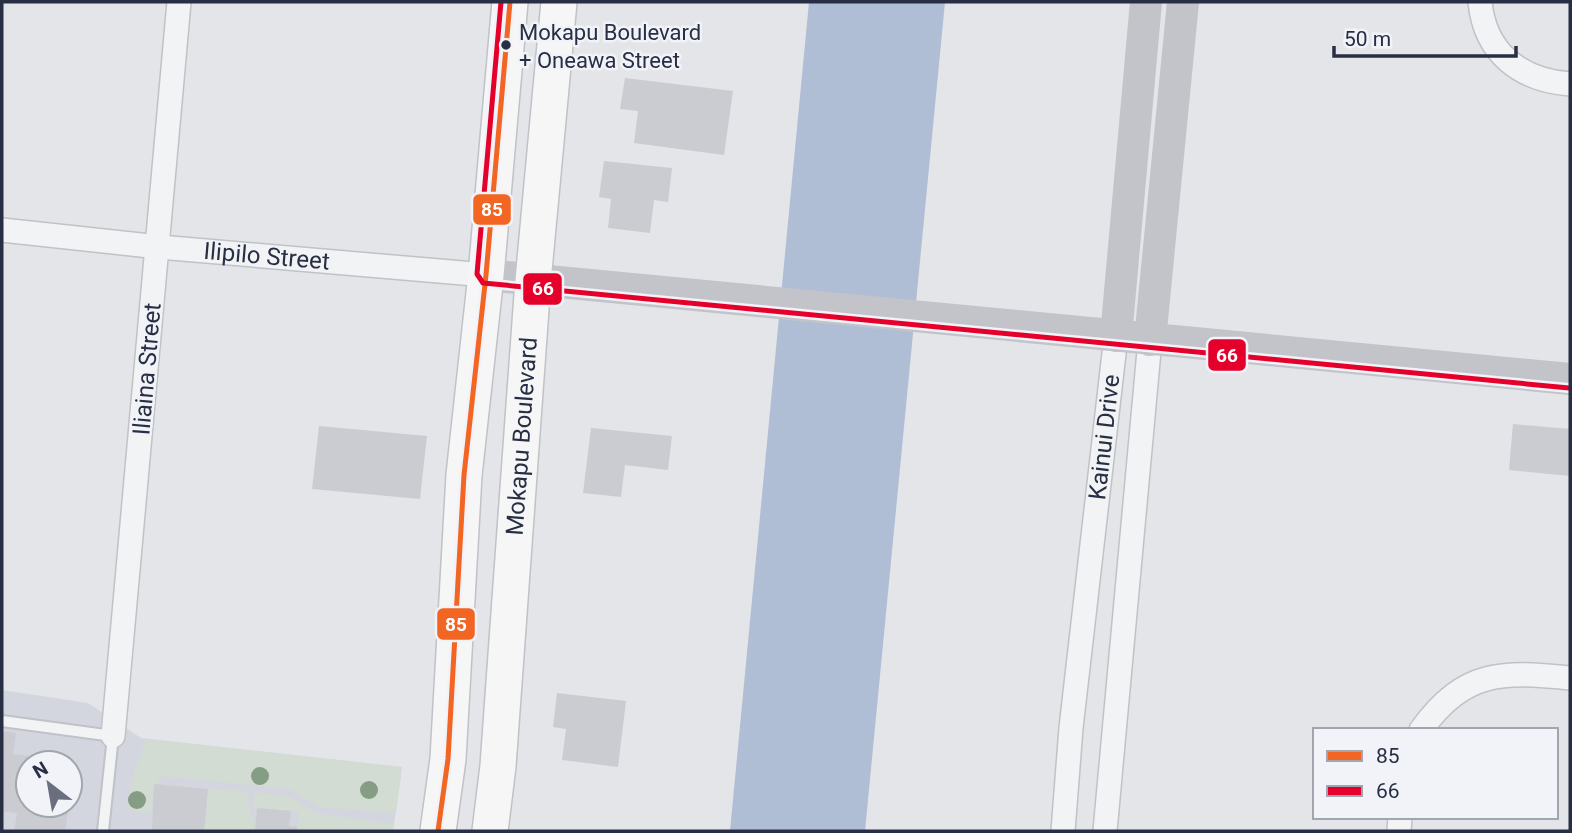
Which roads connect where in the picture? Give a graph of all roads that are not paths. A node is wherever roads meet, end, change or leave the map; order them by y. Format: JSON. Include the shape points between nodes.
{"nodes":[{"id":1,"x":179,"y":2,"type":"edge"},
{"id":2,"x":510,"y":2,"type":"edge"},
{"id":3,"x":559,"y":2,"type":"edge"},
{"id":4,"x":1146,"y":2,"type":"edge"},
{"id":5,"x":1183,"y":2,"type":"edge"},
{"id":6,"x":1479,"y":2,"type":"edge"},
{"id":7,"x":1570,"y":84,"type":"edge"},
{"id":8,"x":2,"y":230,"type":"edge"},
{"id":9,"x":159,"y":247,"type":"junction"},
{"id":10,"x":486,"y":275,"type":"junction"},
{"id":11,"x":533,"y":281,"type":"junction"},
{"id":12,"x":1116,"y":336,"type":"junction"},
{"id":13,"x":1150,"y":340,"type":"junction"},
{"id":14,"x":1570,"y":379,"type":"edge"},
{"id":15,"x":1570,"y":678,"type":"edge"},
{"id":16,"x":2,"y":722,"type":"edge"},
{"id":17,"x":1423,"y":728,"type":"edge"},
{"id":18,"x":113,"y":736,"type":"junction"},
{"id":19,"x":103,"y":831,"type":"edge"},
{"id":20,"x":438,"y":831,"type":"edge"},
{"id":21,"x":490,"y":831,"type":"edge"},
{"id":22,"x":1063,"y":831,"type":"edge"},
{"id":23,"x":1105,"y":831,"type":"edge"}],
"edges":[{"from":1,"to":9,"type":"street","name":"Iliaina Street"},
{"from":2,"to":10,"type":"main road","name":"Mokapu Boulevard"},
{"from":3,"to":11,"type":"main road","name":"Mokapu Boulevard"},
{"from":4,"to":12,"type":"main road","name":"Kainui Drive"},
{"from":5,"to":13,"type":"main road","name":"Kainui Drive"},
{"from":6,"to":7,"type":"street","via":[[1482,22],[1511,64],[1535,78]]},
{"from":8,"to":9,"type":"street","name":"Ilipilo Street"},
{"from":9,"to":10,"type":"street","name":"Ilipilo Street"},
{"from":9,"to":18,"type":"street","name":"Iliaina Street"},
{"from":10,"to":11,"type":"main road","name":"Ilipilo Street"},
{"from":10,"to":20,"type":"main road","name":"Mokapu Boulevard","via":[[464,475],[448,760]]},
{"from":11,"to":12,"type":"main road","name":"Ilipilo Street"},
{"from":11,"to":21,"type":"main road","name":"Mokapu Boulevard"},
{"from":12,"to":13,"type":"main road","name":"Ilipilo Street"},
{"from":12,"to":22,"type":"street","name":"Kainui Drive"},
{"from":13,"to":14,"type":"main road","name":"Ilipilo Street"},
{"from":13,"to":23,"type":"street","name":"Kainui Drive"},
{"from":15,"to":17,"type":"street","via":[[1521,673],[1488,677],[1463,688]]},
{"from":16,"to":18,"type":"lane"},
{"from":18,"to":19,"type":"lane"}]}
